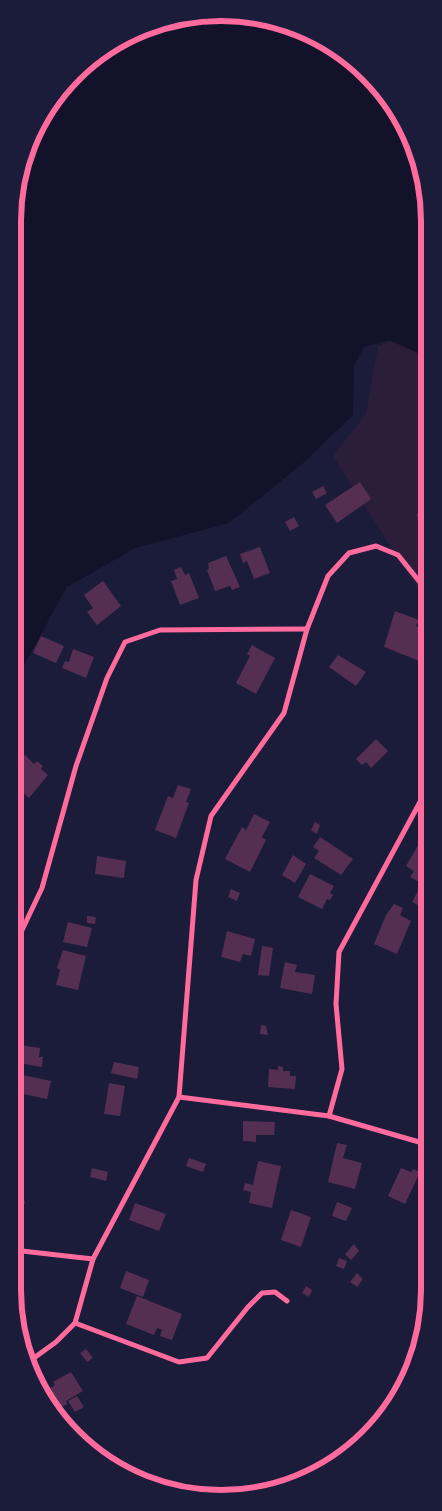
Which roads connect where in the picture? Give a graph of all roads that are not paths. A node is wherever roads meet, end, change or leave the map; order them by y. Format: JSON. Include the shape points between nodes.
{"nodes":[{"id":1,"x":421,"y":584,"type":"edge"},
{"id":2,"x":307,"y":629,"type":"junction"},
{"id":3,"x":421,"y":800,"type":"edge"},
{"id":4,"x":21,"y":932,"type":"edge"},
{"id":5,"x":179,"y":1097,"type":"junction"},
{"id":6,"x":329,"y":1116,"type":"junction"},
{"id":7,"x":421,"y":1143,"type":"edge"},
{"id":8,"x":21,"y":1251,"type":"edge"},
{"id":9,"x":93,"y":1259,"type":"junction"},
{"id":10,"x":287,"y":1301,"type":"dead end"},
{"id":11,"x":75,"y":1323,"type":"junction"},
{"id":12,"x":33,"y":1358,"type":"edge"}],
"edges":[{"from":1,"to":2,"type":"street","via":[[398,555],[376,546],[349,553],[328,576]]},
{"from":2,"to":4,"type":"street","via":[[160,630],[125,642],[107,678],[76,766],[42,888]]},
{"from":2,"to":5,"type":"street","via":[[284,713],[211,816],[196,880]]},
{"from":3,"to":6,"type":"street","via":[[339,952],[336,1004],[342,1069]]},
{"from":5,"to":6,"type":"street"},
{"from":5,"to":9,"type":"street"},
{"from":6,"to":7,"type":"street"},
{"from":8,"to":9,"type":"street"},
{"from":9,"to":11,"type":"street"},
{"from":10,"to":11,"type":"street","via":[[275,1292],[262,1294],[207,1358],[179,1362]]},
{"from":11,"to":12,"type":"street"}]}
